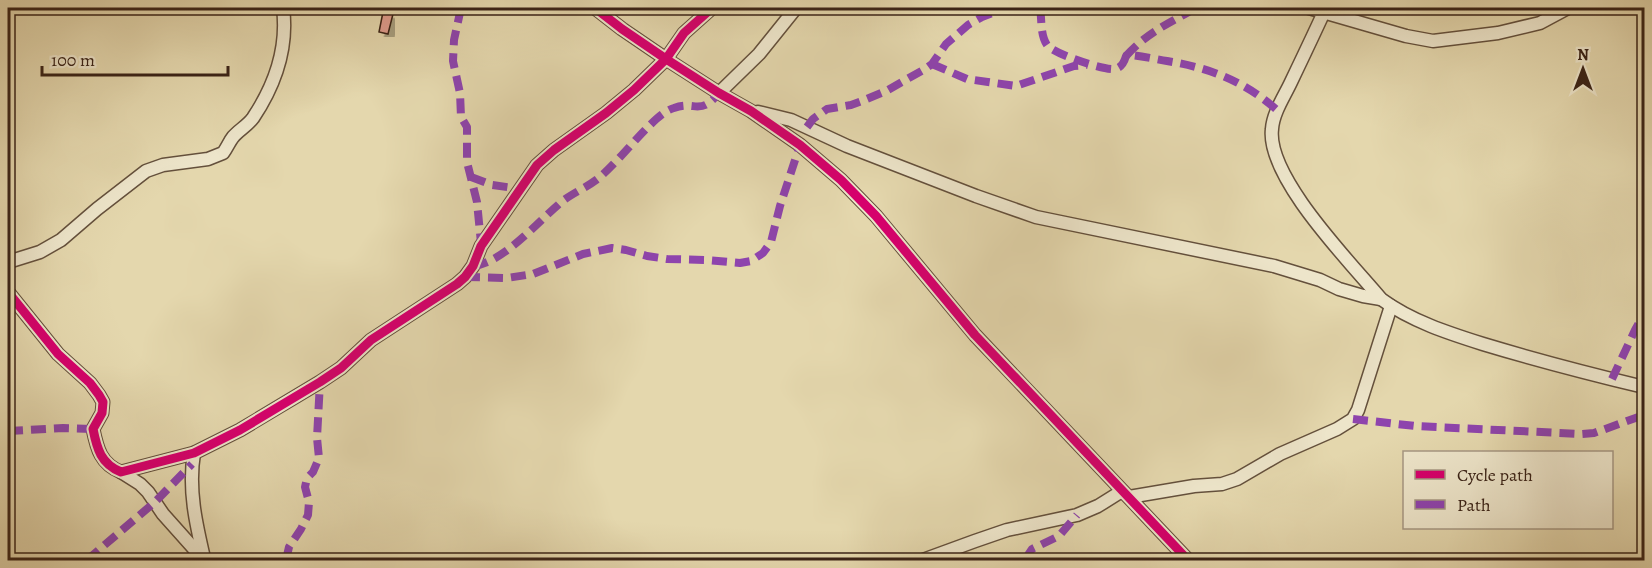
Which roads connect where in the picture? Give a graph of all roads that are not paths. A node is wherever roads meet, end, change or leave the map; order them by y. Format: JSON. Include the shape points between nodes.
{"nodes":[{"id":1,"x":283,"y":8,"type":"edge"},
{"id":2,"x":595,"y":8,"type":"edge"},
{"id":3,"x":712,"y":8,"type":"edge"},
{"id":4,"x":796,"y":8,"type":"edge"},
{"id":5,"x":1568,"y":8,"type":"edge"},
{"id":6,"x":1315,"y":9,"type":"edge"},
{"id":7,"x":666,"y":59,"type":"junction"},
{"id":8,"x":719,"y":93,"type":"junction"},
{"id":9,"x":751,"y":111,"type":"junction"},
{"id":10,"x":8,"y":262,"type":"edge"},
{"id":11,"x":8,"y":292,"type":"edge"},
{"id":12,"x":1386,"y":303,"type":"junction"},
{"id":13,"x":1644,"y":387,"type":"edge"},
{"id":14,"x":194,"y":453,"type":"junction"},
{"id":15,"x":122,"y":472,"type":"junction"},
{"id":16,"x":1126,"y":494,"type":"junction"},
{"id":17,"x":204,"y":560,"type":"edge"},
{"id":18,"x":923,"y":561,"type":"edge"},
{"id":19,"x":1188,"y":561,"type":"edge"}],
"edges":[{"from":1,"to":10,"type":"street","via":[[283,45],[270,87],[254,117],[231,139],[223,153],[146,171],[61,240],[40,252]]},
{"from":2,"to":7,"type":"street"},
{"from":3,"to":7,"type":"street","via":[[684,33]]},
{"from":4,"to":8,"type":"street","via":[[759,54]]},
{"from":5,"to":6,"type":"street","via":[[1540,23],[1433,41]]},
{"from":6,"to":12,"type":"street","via":[[1277,110],[1272,140],[1282,171],[1300,201]]},
{"from":7,"to":8,"type":"street"},
{"from":7,"to":14,"type":"street","via":[[634,90],[537,165],[481,246],[465,277],[371,340],[320,382]]},
{"from":8,"to":9,"type":"street"},
{"from":9,"to":12,"type":"street","via":[[791,120],[847,146],[1036,217],[1274,266]]},
{"from":9,"to":16,"type":"street","via":[[842,180],[975,335]]},
{"from":11,"to":15,"type":"street","via":[[58,354],[99,395],[102,413],[93,429],[97,448],[112,468]]},
{"from":12,"to":13,"type":"street","via":[[1454,335]]},
{"from":12,"to":16,"type":"street","via":[[1353,419],[1237,480]]},
{"from":14,"to":15,"type":"street"},
{"from":14,"to":17,"type":"street","via":[[192,500]]},
{"from":15,"to":17,"type":"street","via":[[148,492]]},
{"from":16,"to":18,"type":"street","via":[[1077,515],[1007,531]]},
{"from":16,"to":19,"type":"street"}]}
